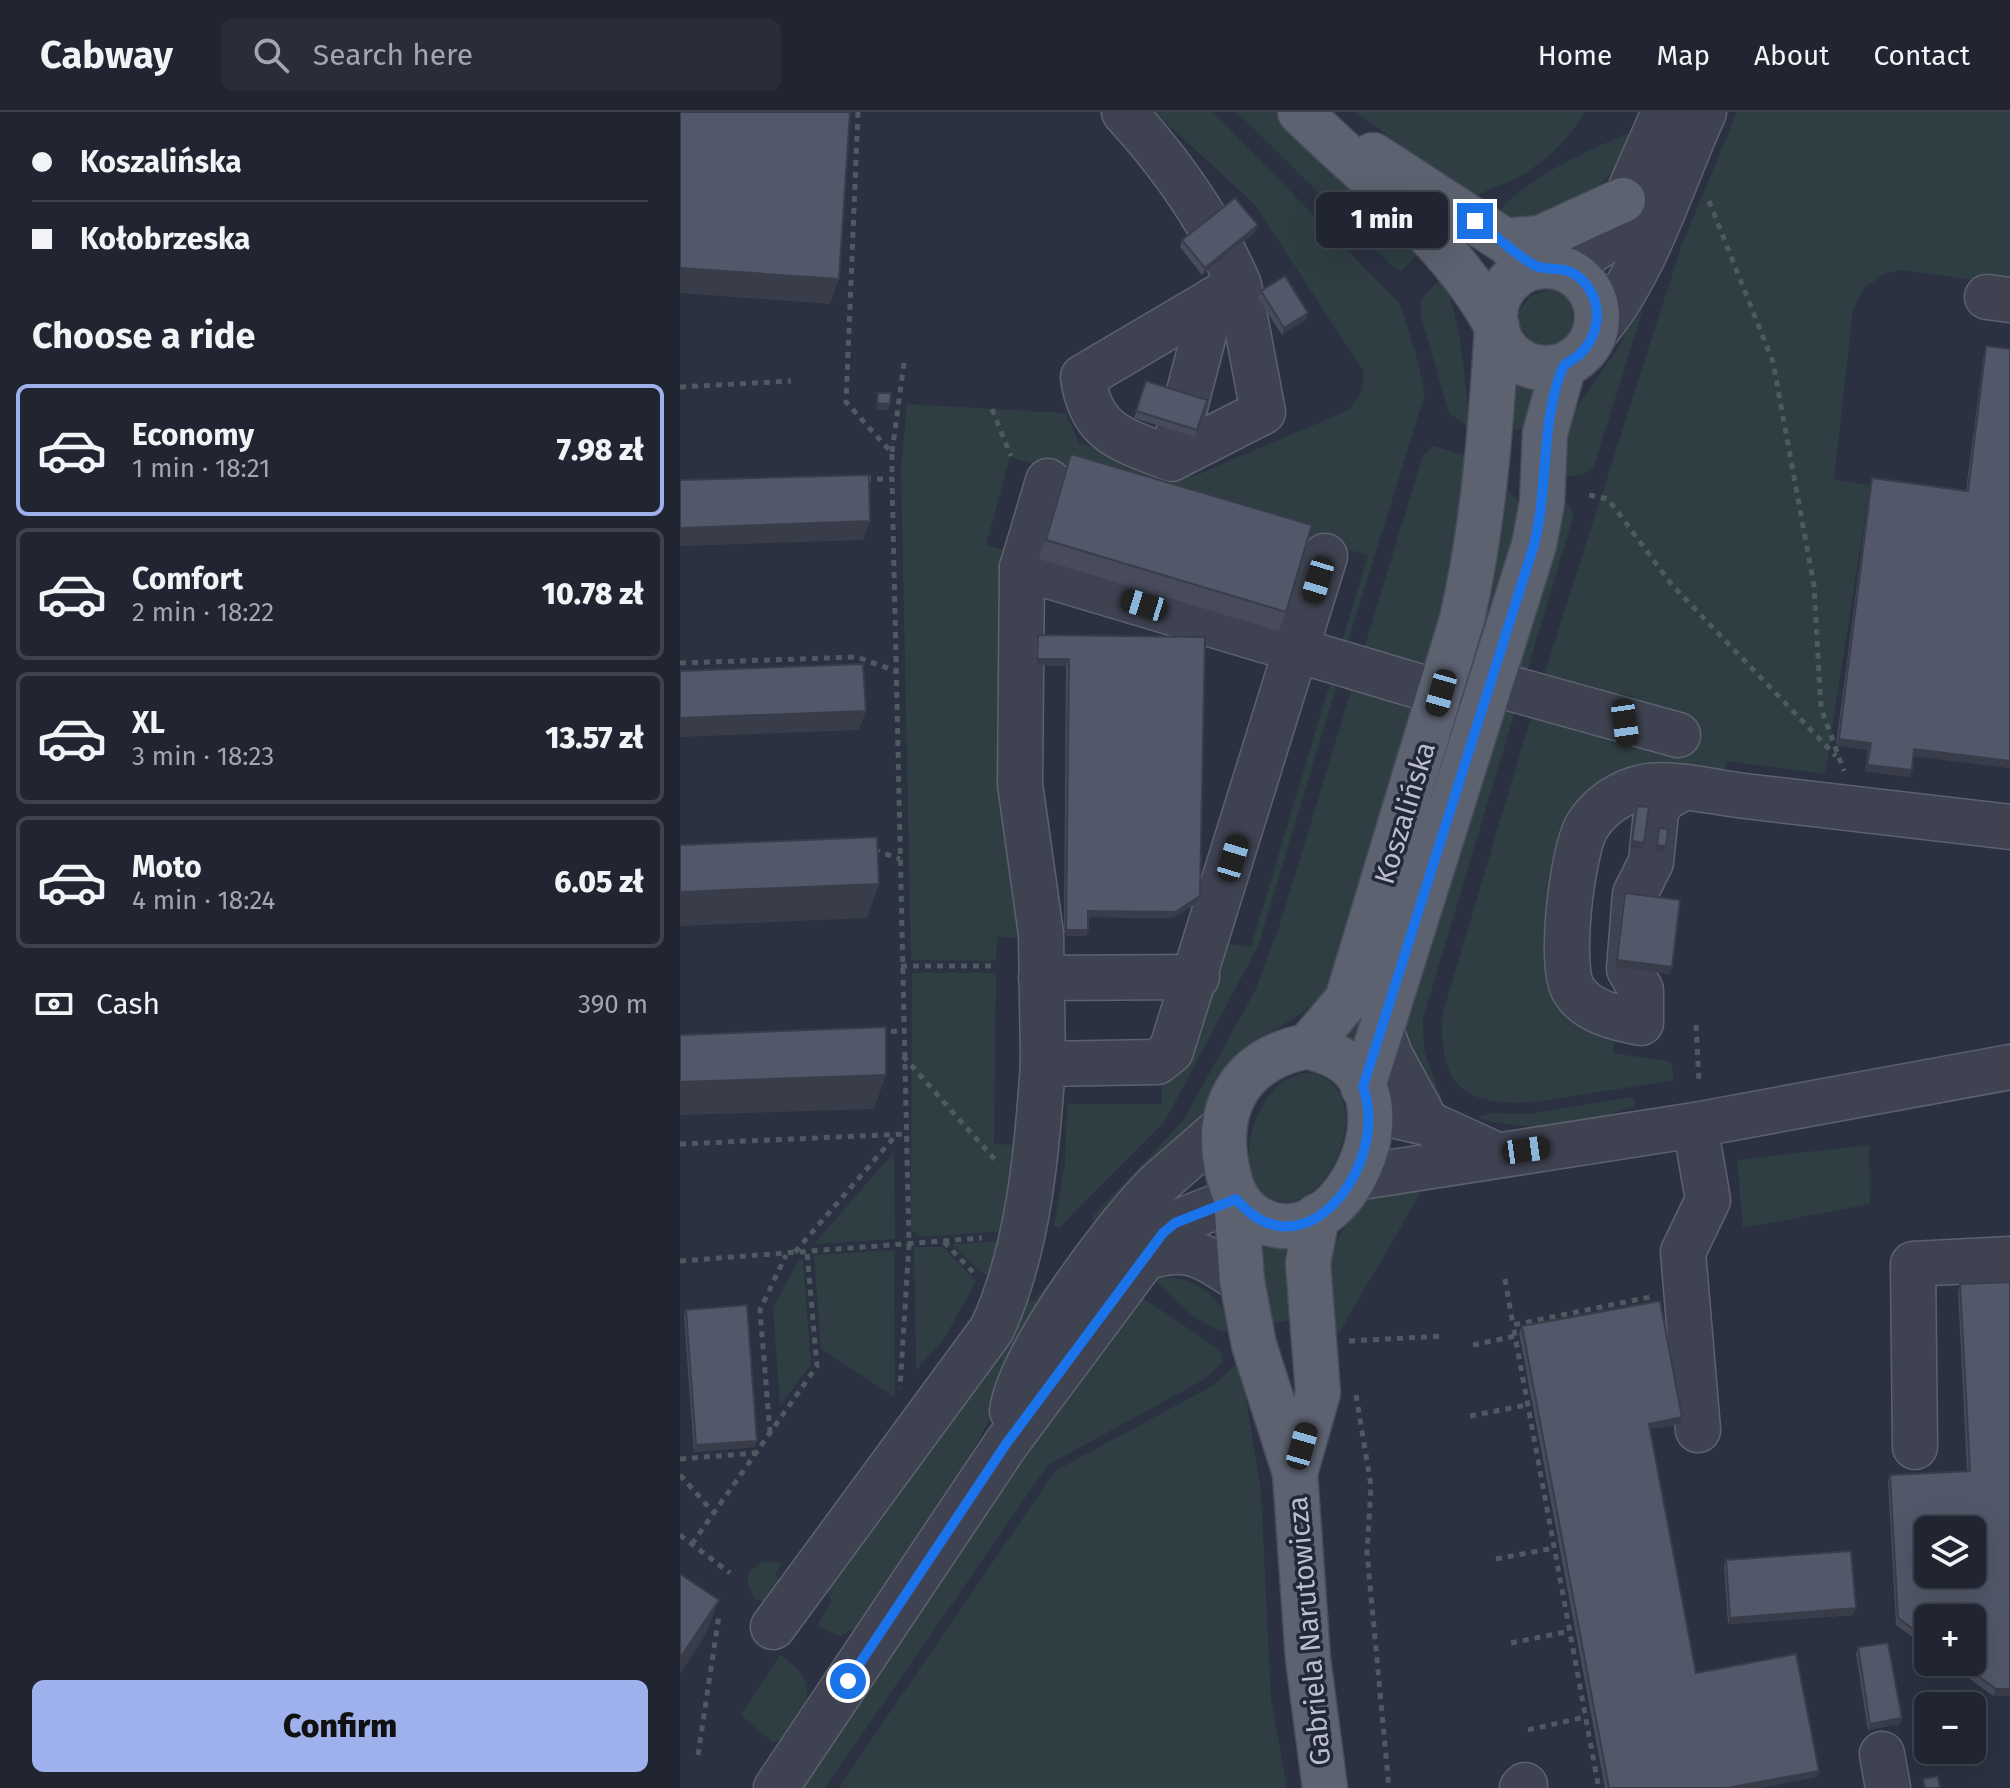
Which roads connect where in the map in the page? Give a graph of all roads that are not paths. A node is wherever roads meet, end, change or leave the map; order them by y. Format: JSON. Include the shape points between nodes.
{"nodes":[{"id":1,"x":1124,"y":112,"type":"edge"},
{"id":2,"x":1300,"y":112,"type":"edge"},
{"id":3,"x":1308,"y":112,"type":"edge"},
{"id":4,"x":1664,"y":112,"type":"edge"},
{"id":5,"x":1704,"y":112,"type":"edge"},
{"id":6,"x":1623,"y":200,"type":"junction"},
{"id":7,"x":1535,"y":259,"type":"junction"},
{"id":8,"x":1226,"y":293,"type":"junction"},
{"id":9,"x":1175,"y":322,"type":"junction"},
{"id":10,"x":1497,"y":327,"type":"junction"},
{"id":11,"x":1594,"y":334,"type":"junction"},
{"id":12,"x":1564,"y":365,"type":"junction"},
{"id":13,"x":1158,"y":454,"type":"junction"},
{"id":14,"x":1048,"y":481,"type":"dead end"},
{"id":15,"x":1325,"y":556,"type":"dead end"},
{"id":16,"x":1022,"y":568,"type":"junction"},
{"id":17,"x":1297,"y":650,"type":"junction"},
{"id":18,"x":1491,"y":683,"type":"junction"},
{"id":19,"x":1441,"y":693,"type":"junction"},
{"id":20,"x":1625,"y":723,"type":"junction"},
{"id":21,"x":1678,"y":735,"type":"dead end"},
{"id":22,"x":1635,"y":789,"type":"junction"},
{"id":23,"x":1681,"y":789,"type":"junction"},
{"id":24,"x":2010,"y":827,"type":"edge"},
{"id":25,"x":1197,"y":977,"type":"junction"},
{"id":26,"x":1041,"y":978,"type":"junction"},
{"id":27,"x":1381,"y":1030,"type":"junction"},
{"id":28,"x":1308,"y":1046,"type":"junction"},
{"id":29,"x":1043,"y":1064,"type":"junction"},
{"id":30,"x":2010,"y":1067,"type":"edge"},
{"id":31,"x":1366,"y":1098,"type":"junction"},
{"id":32,"x":1427,"y":1123,"type":"junction"},
{"id":33,"x":1695,"y":1125,"type":"junction"},
{"id":34,"x":1222,"y":1128,"type":"junction"},
{"id":35,"x":1497,"y":1155,"type":"junction"},
{"id":36,"x":1355,"y":1178,"type":"junction"},
{"id":37,"x":1236,"y":1199,"type":"junction"},
{"id":38,"x":1317,"y":1216,"type":"junction"},
{"id":39,"x":1147,"y":1257,"type":"junction"},
{"id":40,"x":2010,"y":1259,"type":"edge"},
{"id":41,"x":1242,"y":1281,"type":"junction"},
{"id":42,"x":1698,"y":1430,"type":"dead end"},
{"id":43,"x":1006,"y":1444,"type":"junction"},
{"id":44,"x":1915,"y":1447,"type":"dead end"},
{"id":45,"x":1295,"y":1473,"type":"junction"},
{"id":46,"x":773,"y":1627,"type":"dead end"},
{"id":47,"x":776,"y":1788,"type":"edge"},
{"id":48,"x":1325,"y":1788,"type":"edge"}],
"edges":[{"from":1,"to":8,"type":"street","via":[[1152,142],[1223,247]]},
{"from":2,"to":10,"type":"main road","via":[[1446,252]]},
{"from":3,"to":7,"type":"main road"},
{"from":4,"to":6,"type":"street"},
{"from":5,"to":11,"type":"street","via":[[1639,269],[1622,301]]},
{"from":6,"to":7,"type":"main road","via":[[1540,238]]},
{"from":6,"to":7,"type":"street","via":[[1608,240]]},
{"from":7,"to":10,"type":"main road","via":[[1501,294]]},
{"from":7,"to":11,"type":"main road","via":[[1589,288],[1597,319]]},
{"from":8,"to":9,"type":"street"},
{"from":8,"to":13,"type":"street"},
{"from":8,"to":13,"type":"street","via":[[1263,412]]},
{"from":9,"to":13,"type":"street"},
{"from":9,"to":13,"type":"street","via":[[1083,377],[1094,415],[1107,433]]},
{"from":10,"to":12,"type":"main road","via":[[1510,352],[1522,361]]},
{"from":10,"to":19,"type":"main road","name":"Koszalińska","via":[[1473,570]]},
{"from":11,"to":12,"type":"main road","via":[[1577,358]]},
{"from":12,"to":18,"type":"main road","name":"Koszalińska","via":[[1545,433],[1538,529]]},
{"from":14,"to":16,"type":"street"},
{"from":15,"to":17,"type":"street"},
{"from":16,"to":17,"type":"street"},
{"from":16,"to":26,"type":"street","via":[[1020,784],[1041,934]]},
{"from":17,"to":19,"type":"street"},
{"from":17,"to":25,"type":"street"},
{"from":18,"to":20,"type":"street"},
{"from":18,"to":27,"type":"main road","name":"Koszalińska"},
{"from":19,"to":28,"type":"main road","name":"Koszalińska","via":[[1347,1000]]},
{"from":20,"to":21,"type":"street"},
{"from":20,"to":22,"type":"street"},
{"from":22,"to":23,"type":"street"},
{"from":22,"to":23,"type":"street","via":[[1606,805],[1586,829],[1576,863],[1565,963],[1573,989],[1612,1018],[1641,1006],[1656,965],[1660,900],[1651,862],[1656,813],[1662,800]]},
{"from":23,"to":24,"type":"street"},
{"from":25,"to":26,"type":"street"},
{"from":25,"to":29,"type":"street","via":[[1165,1059]]},
{"from":26,"to":29,"type":"street"},
{"from":27,"to":31,"type":"main road","name":"Koszalińska"},
{"from":27,"to":32,"type":"street"},
{"from":28,"to":31,"type":"main road","via":[[1344,1061]]},
{"from":28,"to":34,"type":"main road","via":[[1261,1063],[1241,1083]]},
{"from":29,"to":46,"type":"street","via":[[1038,1140],[1005,1302],[992,1329]]},
{"from":30,"to":33,"type":"street"},
{"from":31,"to":32,"type":"street"},
{"from":31,"to":36,"type":"main road","via":[[1364,1158]]},
{"from":32,"to":35,"type":"street"},
{"from":33,"to":35,"type":"street"},
{"from":33,"to":42,"type":"street","via":[[1708,1200],[1683,1252]]},
{"from":34,"to":37,"type":"main road"},
{"from":34,"to":43,"type":"street","via":[[1138,1206],[1053,1321],[1014,1396]]},
{"from":35,"to":36,"type":"street"},
{"from":36,"to":38,"type":"main road"},
{"from":37,"to":38,"type":"main road","via":[[1270,1224],[1293,1226]]},
{"from":37,"to":39,"type":"street","via":[[1175,1223]]},
{"from":37,"to":41,"type":"main road","name":"Gabriela Narutowicza"},
{"from":38,"to":45,"type":"main road","name":"Gabriela Narutowicza","via":[[1308,1263],[1318,1393]]},
{"from":39,"to":41,"type":"street","via":[[1172,1250],[1194,1253]]},
{"from":39,"to":43,"type":"street"},
{"from":40,"to":44,"type":"street","via":[[1913,1264]]},
{"from":41,"to":45,"type":"main road","name":"Gabriela Narutowicza","via":[[1254,1345]]},
{"from":43,"to":47,"type":"street"},
{"from":45,"to":48,"type":"main road","name":"Gabriela Narutowicza","via":[[1308,1659]]}]}
